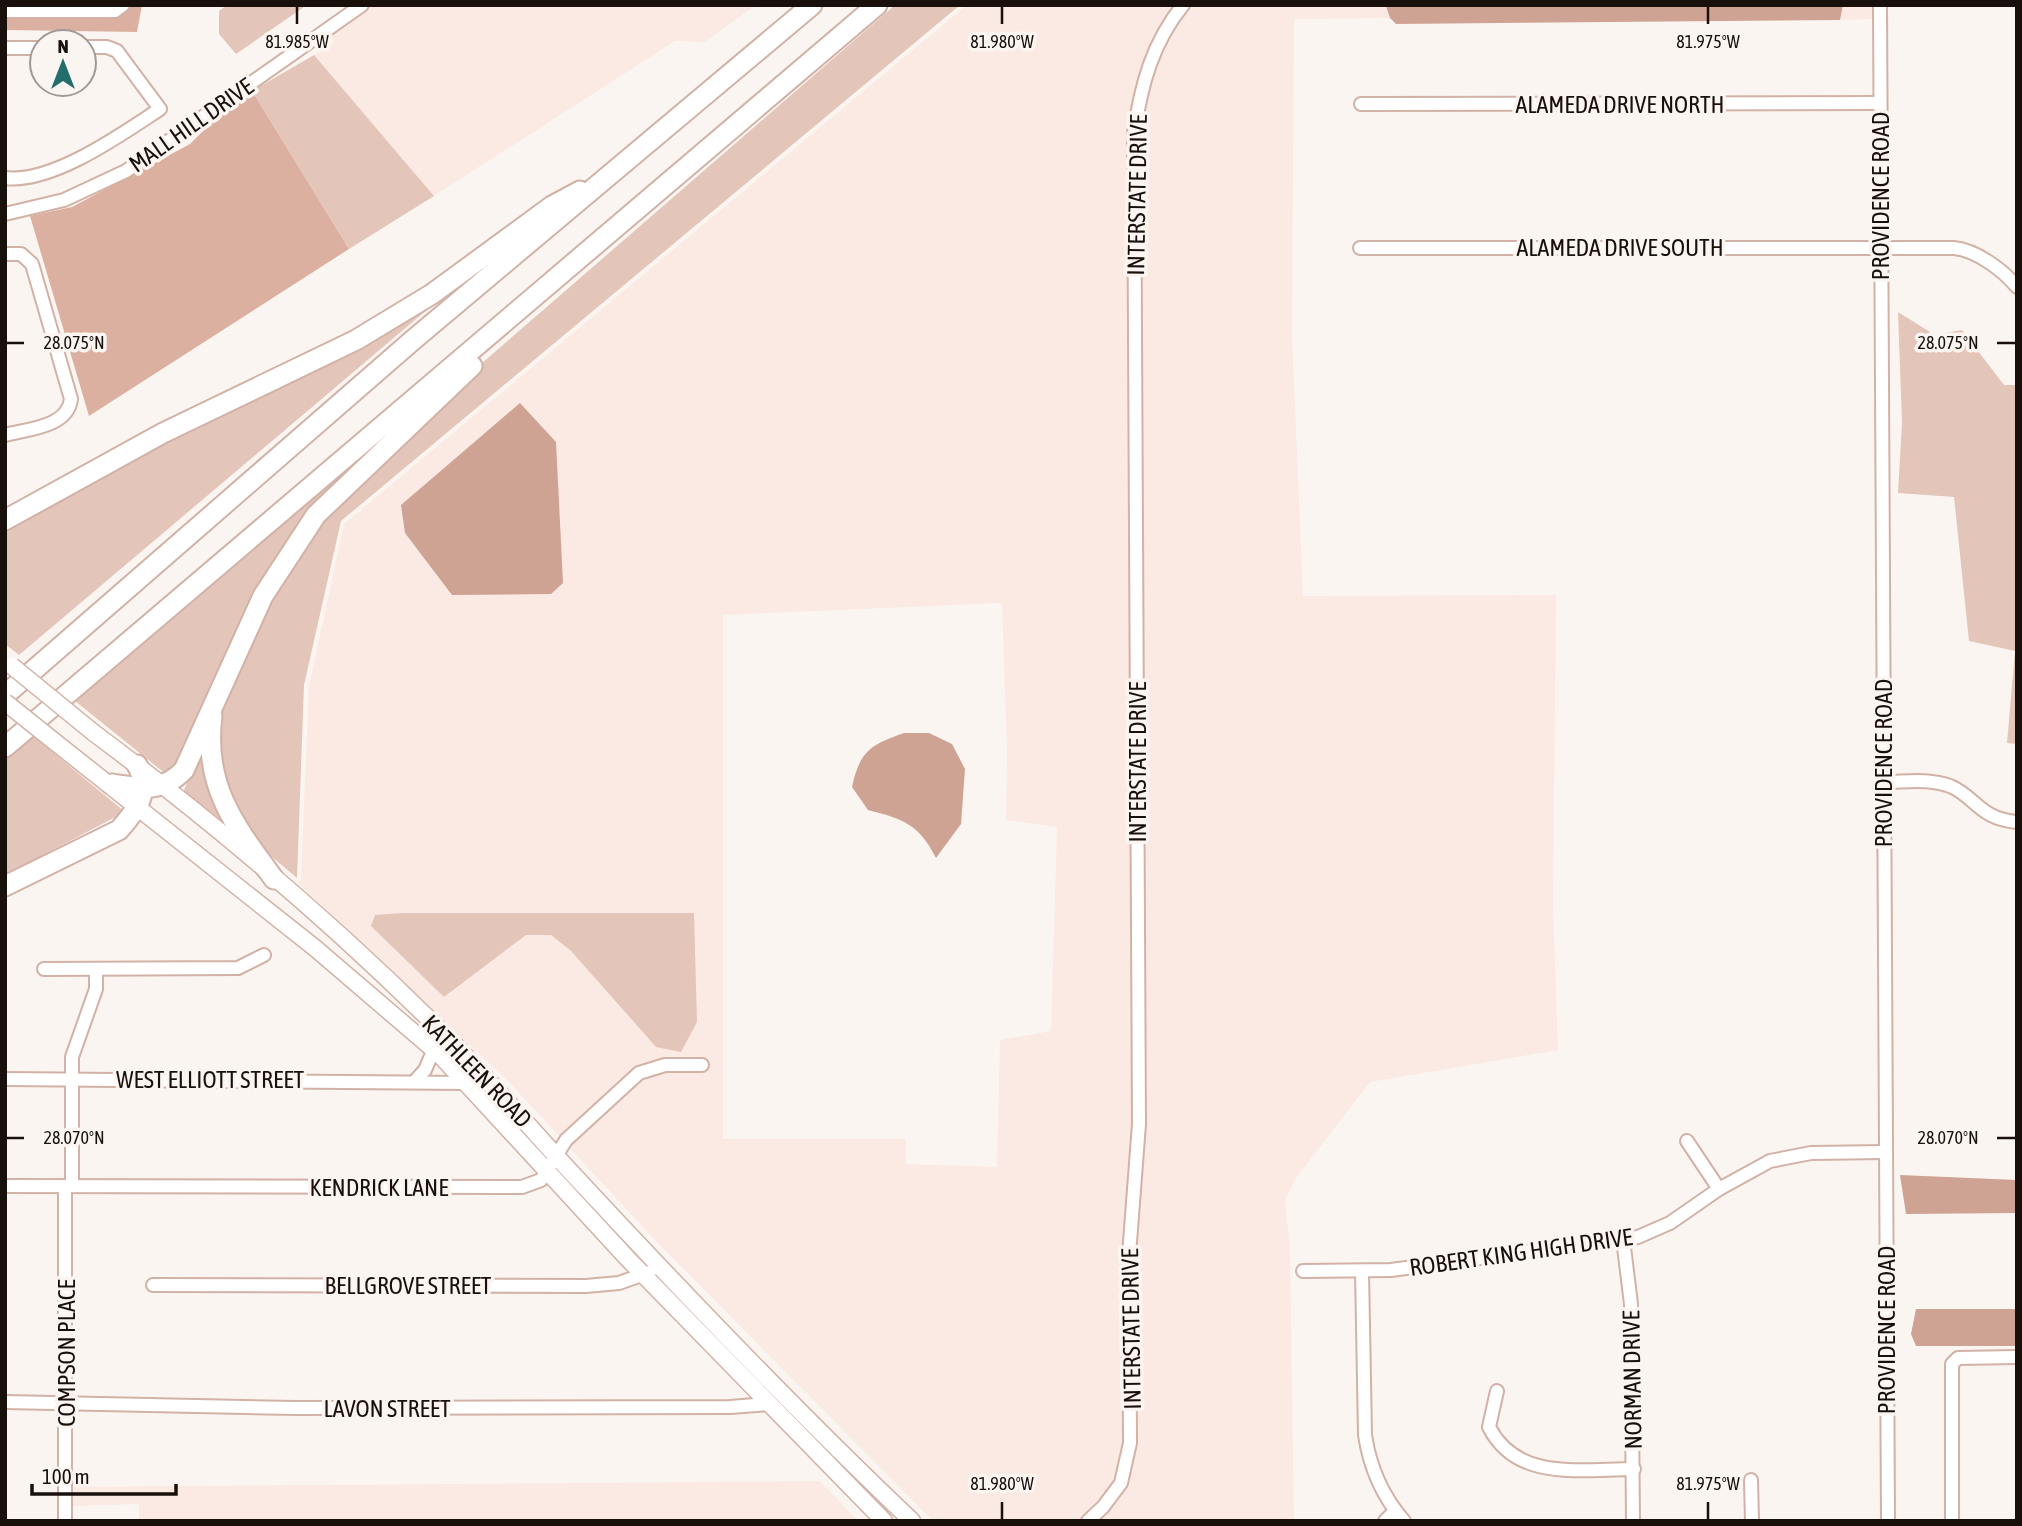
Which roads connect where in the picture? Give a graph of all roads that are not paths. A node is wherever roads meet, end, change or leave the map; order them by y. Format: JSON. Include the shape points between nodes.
{"nodes":[{"id":1,"x":123,"y":5,"type":"edge"},
{"id":2,"x":362,"y":5,"type":"edge"},
{"id":3,"x":812,"y":5,"type":"edge"},
{"id":4,"x":877,"y":5,"type":"edge"},
{"id":5,"x":1182,"y":5,"type":"edge"},
{"id":6,"x":1880,"y":5,"type":"edge"},
{"id":7,"x":7,"y":9,"type":"edge"},
{"id":8,"x":98,"y":47,"type":"edge"},
{"id":9,"x":5,"y":48,"type":"edge"},
{"id":10,"x":28,"y":48,"type":"edge"},
{"id":11,"x":1880,"y":103,"type":"junction"},
{"id":12,"x":1361,"y":104,"type":"dead end"},
{"id":13,"x":5,"y":178,"type":"edge"},
{"id":14,"x":607,"y":179,"type":"junction"},
{"id":15,"x":5,"y":214,"type":"edge"},
{"id":16,"x":622,"y":223,"type":"junction"},
{"id":17,"x":1360,"y":248,"type":"dead end"},
{"id":18,"x":1880,"y":248,"type":"junction"},
{"id":19,"x":5,"y":254,"type":"edge"},
{"id":20,"x":2017,"y":287,"type":"edge"},
{"id":21,"x":5,"y":435,"type":"edge"},
{"id":22,"x":5,"y":520,"type":"edge"},
{"id":23,"x":5,"y":660,"type":"edge"},
{"id":24,"x":5,"y":695,"type":"edge"},
{"id":25,"x":215,"y":697,"type":"junction"},
{"id":26,"x":5,"y":702,"type":"edge"},
{"id":27,"x":5,"y":747,"type":"edge"},
{"id":28,"x":137,"y":765,"type":"joint"},
{"id":29,"x":1884,"y":782,"type":"junction"},
{"id":30,"x":111,"y":784,"type":"joint"},
{"id":31,"x":149,"y":794,"type":"junction"},
{"id":32,"x":2017,"y":822,"type":"edge"},
{"id":33,"x":274,"y":879,"type":"junction"},
{"id":34,"x":5,"y":886,"type":"edge"},
{"id":35,"x":264,"y":955,"type":"dead end"},
{"id":36,"x":44,"y":969,"type":"dead end"},
{"id":37,"x":96,"y":969,"type":"junction"},
{"id":38,"x":434,"y":1049,"type":"junction"},
{"id":39,"x":702,"y":1065,"type":"dead end"},
{"id":40,"x":5,"y":1079,"type":"edge"},
{"id":41,"x":72,"y":1079,"type":"junction"},
{"id":42,"x":415,"y":1081,"type":"junction"},
{"id":43,"x":467,"y":1083,"type":"junction"},
{"id":44,"x":1687,"y":1141,"type":"dead end"},
{"id":45,"x":1885,"y":1152,"type":"junction"},
{"id":46,"x":556,"y":1156,"type":"junction"},
{"id":47,"x":547,"y":1171,"type":"junction"},
{"id":48,"x":5,"y":1186,"type":"edge"},
{"id":49,"x":69,"y":1186,"type":"junction"},
{"id":50,"x":1718,"y":1189,"type":"junction"},
{"id":51,"x":1623,"y":1240,"type":"junction"},
{"id":52,"x":659,"y":1267,"type":"junction"},
{"id":53,"x":1303,"y":1271,"type":"dead end"},
{"id":54,"x":1362,"y":1271,"type":"junction"},
{"id":55,"x":644,"y":1276,"type":"junction"},
{"id":56,"x":153,"y":1285,"type":"dead end"},
{"id":57,"x":2017,"y":1357,"type":"edge"},
{"id":58,"x":1497,"y":1391,"type":"dead end"},
{"id":59,"x":5,"y":1402,"type":"edge"},
{"id":60,"x":67,"y":1404,"type":"junction"},
{"id":61,"x":769,"y":1404,"type":"junction"},
{"id":62,"x":1633,"y":1469,"type":"junction"},
{"id":63,"x":1751,"y":1479,"type":"dead end"},
{"id":64,"x":1400,"y":1516,"type":"edge"},
{"id":65,"x":1090,"y":1520,"type":"edge"},
{"id":66,"x":65,"y":1521,"type":"edge"},
{"id":67,"x":884,"y":1521,"type":"edge"},
{"id":68,"x":912,"y":1521,"type":"edge"},
{"id":69,"x":1385,"y":1521,"type":"edge"},
{"id":70,"x":1633,"y":1521,"type":"edge"},
{"id":71,"x":1752,"y":1521,"type":"edge"},
{"id":72,"x":1888,"y":1521,"type":"edge"},
{"id":73,"x":1952,"y":1521,"type":"edge"}],
"edges":[{"from":1,"to":7,"type":"street","via":[[115,11]]},
{"from":2,"to":15,"type":"street","name":"MALL HILL DRIVE","via":[[126,171],[64,200]]},
{"from":3,"to":14,"type":"highway"},
{"from":4,"to":16,"type":"highway"},
{"from":5,"to":65,"type":"street","name":"INTERSTATE DRIVE","via":[[1153,54],[1134,133],[1139,1124],[1129,1255],[1132,1426],[1121,1483]]},
{"from":6,"to":11,"type":"street","name":"PROVIDENCE ROAD"},
{"from":8,"to":13,"type":"street","via":[[117,51],[160,109],[102,148],[33,177]]},
{"from":9,"to":10,"type":"street"},
{"from":11,"to":12,"type":"street","name":"ALAMEDA DRIVE NORTH"},
{"from":11,"to":18,"type":"street","name":"PROVIDENCE ROAD"},
{"from":14,"to":22,"type":"highway","via":[[566,197],[432,294],[356,340],[163,433]]},
{"from":14,"to":24,"type":"highway","via":[[413,340]]},
{"from":16,"to":25,"type":"highway","via":[[316,515],[262,596]]},
{"from":16,"to":27,"type":"highway"},
{"from":17,"to":18,"type":"street","name":"ALAMEDA DRIVE SOUTH"},
{"from":18,"to":20,"type":"street","name":"ALAMEDA DRIVE SOUTH","via":[[1962,249]]},
{"from":18,"to":29,"type":"street","name":"PROVIDENCE ROAD"},
{"from":19,"to":21,"type":"street","via":[[21,254],[32,264],[71,399],[61,418]]},
{"from":23,"to":28,"type":"main road","bridge":true},
{"from":25,"to":31,"type":"highway","via":[[184,770]]},
{"from":25,"to":33,"type":"highway","via":[[209,736],[223,806]]},
{"from":26,"to":30,"type":"main road","bridge":true},
{"from":28,"to":31,"type":"highway"},
{"from":29,"to":32,"type":"street","via":[[1921,780],[1951,786],[1979,809]]},
{"from":29,"to":45,"type":"street","name":"PROVIDENCE ROAD"},
{"from":30,"to":31,"type":"highway"},
{"from":31,"to":33,"type":"main road","name":"KATHLEEN ROAD"},
{"from":31,"to":34,"type":"highway","via":[[119,830]]},
{"from":31,"to":38,"type":"main road","name":"KATHLEEN ROAD"},
{"from":33,"to":46,"type":"main road","name":"KATHLEEN ROAD","via":[[444,1034]]},
{"from":35,"to":37,"type":"street","via":[[237,968]]},
{"from":36,"to":37,"type":"street"},
{"from":37,"to":41,"type":"street","name":"COMPSON PLACE","via":[[96,989],[74,1047]]},
{"from":38,"to":42,"type":"street"},
{"from":38,"to":43,"type":"main road","name":"KATHLEEN ROAD"},
{"from":39,"to":46,"type":"street","via":[[665,1065],[639,1073],[566,1140]]},
{"from":40,"to":41,"type":"street","name":"WEST ELLIOTT STREET"},
{"from":41,"to":42,"type":"street","name":"WEST ELLIOTT STREET"},
{"from":41,"to":49,"type":"street","name":"COMPSON PLACE"},
{"from":42,"to":43,"type":"street","name":"WEST ELLIOTT STREET"},
{"from":43,"to":47,"type":"main road","name":"KATHLEEN ROAD"},
{"from":44,"to":50,"type":"street"},
{"from":45,"to":50,"type":"street","name":"ROBERT KING HIGH DRIVE","via":[[1793,1155],[1770,1161]]},
{"from":45,"to":72,"type":"street","name":"PROVIDENCE ROAD"},
{"from":46,"to":47,"type":"street"},
{"from":46,"to":52,"type":"main road","name":"KATHLEEN ROAD"},
{"from":47,"to":49,"type":"street","name":"KENDRICK LANE","via":[[541,1180],[522,1187]]},
{"from":47,"to":55,"type":"main road","name":"KATHLEEN ROAD"},
{"from":48,"to":49,"type":"street","name":"KENDRICK LANE"},
{"from":49,"to":60,"type":"street","name":"COMPSON PLACE"},
{"from":50,"to":51,"type":"street","name":"ROBERT KING HIGH DRIVE","via":[[1670,1223]]},
{"from":51,"to":54,"type":"street","name":"ROBERT KING HIGH DRIVE"},
{"from":51,"to":62,"type":"street","name":"NORMAN DRIVE","via":[[1631,1304]]},
{"from":52,"to":55,"type":"street","name":"BELLGROVE STREET"},
{"from":52,"to":68,"type":"main road","name":"KATHLEEN ROAD"},
{"from":53,"to":54,"type":"street","name":"ROBERT KING HIGH DRIVE"},
{"from":54,"to":64,"type":"street","via":[[1366,1445],[1380,1488]]},
{"from":55,"to":56,"type":"street","name":"BELLGROVE STREET","via":[[586,1286]]},
{"from":55,"to":61,"type":"main road","name":"KATHLEEN ROAD"},
{"from":57,"to":73,"type":"street","via":[[1955,1360],[1951,1373]]},
{"from":58,"to":62,"type":"street","via":[[1489,1427],[1504,1450],[1518,1460],[1546,1469]]},
{"from":59,"to":60,"type":"street","name":"LAVON STREET"},
{"from":60,"to":61,"type":"street","name":"LAVON STREET","via":[[282,1408]]},
{"from":60,"to":66,"type":"street","name":"COMPSON PLACE"},
{"from":61,"to":67,"type":"main road","name":"KATHLEEN ROAD"},
{"from":62,"to":70,"type":"street","name":"NORMAN DRIVE"},
{"from":63,"to":71,"type":"street"},
{"from":64,"to":69,"type":"street"}]}
